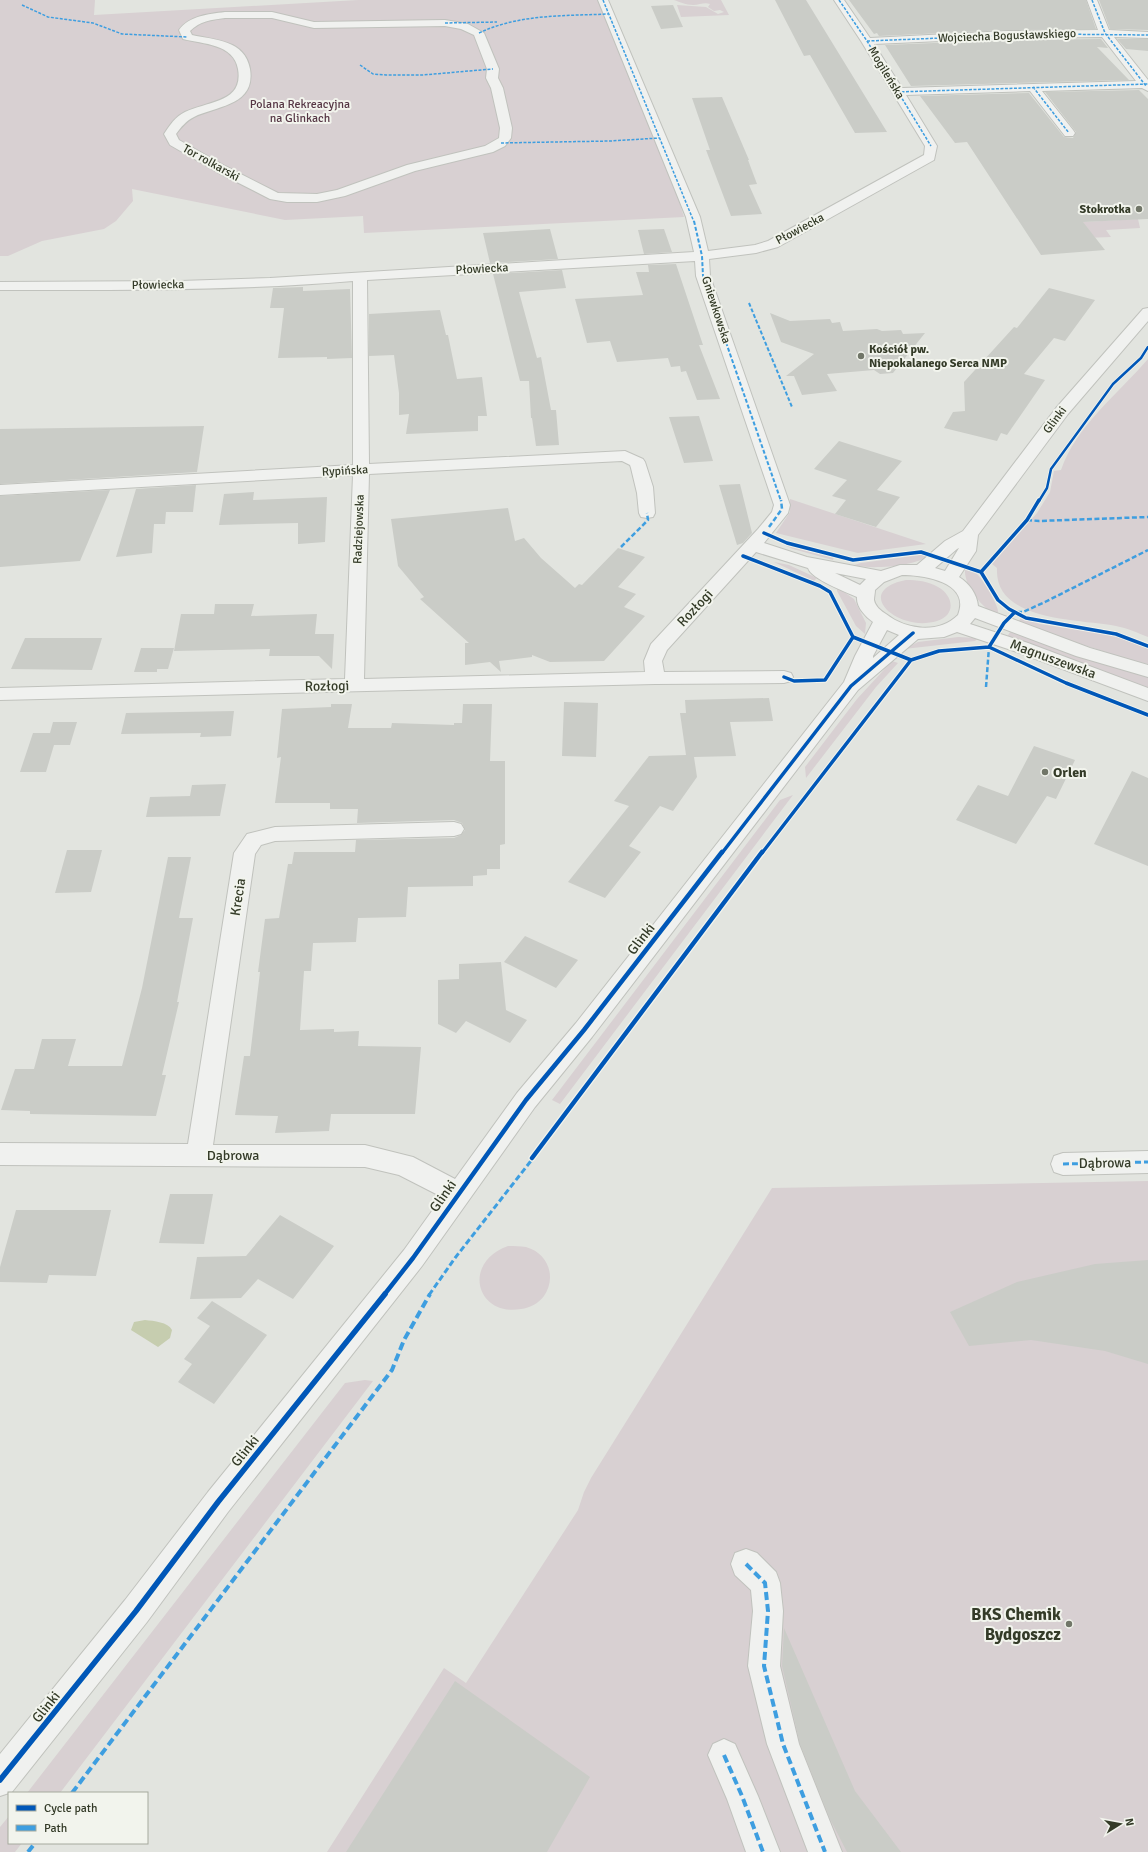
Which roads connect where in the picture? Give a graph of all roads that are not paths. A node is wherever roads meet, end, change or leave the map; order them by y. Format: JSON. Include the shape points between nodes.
{"nodes":[{"id":1,"x":603,"y":0,"type":"edge"},
{"id":2,"x":839,"y":0,"type":"edge"},
{"id":3,"x":1092,"y":0,"type":"edge"},
{"id":4,"x":479,"y":32,"type":"joint"},
{"id":5,"x":1105,"y":33,"type":"junction"},
{"id":6,"x":1148,"y":35,"type":"edge"},
{"id":7,"x":867,"y":41,"type":"junction"},
{"id":8,"x":1147,"y":85,"type":"edge"},
{"id":9,"x":1033,"y":87,"type":"junction"},
{"id":10,"x":897,"y":92,"type":"junction"},
{"id":11,"x":1069,"y":134,"type":"dead end"},
{"id":12,"x":931,"y":146,"type":"joint"},
{"id":13,"x":702,"y":256,"type":"junction"},
{"id":14,"x":360,"y":276,"type":"junction"},
{"id":15,"x":0,"y":286,"type":"edge"},
{"id":16,"x":1148,"y":312,"type":"edge"},
{"id":17,"x":361,"y":470,"type":"junction"},
{"id":18,"x":0,"y":490,"type":"edge"},
{"id":19,"x":647,"y":513,"type":"dead end"},
{"id":20,"x":969,"y":535,"type":"junction"},
{"id":21,"x":753,"y":545,"type":"junction"},
{"id":22,"x":802,"y":562,"type":"junction"},
{"id":23,"x":922,"y":570,"type":"junction"},
{"id":24,"x":880,"y":576,"type":"junction"},
{"id":25,"x":950,"y":580,"type":"junction"},
{"id":26,"x":865,"y":594,"type":"junction"},
{"id":27,"x":969,"y":609,"type":"junction"},
{"id":28,"x":882,"y":622,"type":"junction"},
{"id":29,"x":956,"y":626,"type":"junction"},
{"id":30,"x":913,"y":633,"type":"junction"},
{"id":31,"x":1148,"y":671,"type":"edge"},
{"id":32,"x":784,"y":677,"type":"dead end"},
{"id":33,"x":654,"y":678,"type":"junction"},
{"id":34,"x":354,"y":685,"type":"junction"},
{"id":35,"x":851,"y":686,"type":"junction"},
{"id":36,"x":0,"y":694,"type":"edge"},
{"id":37,"x":1148,"y":695,"type":"edge"},
{"id":38,"x":454,"y":829,"type":"dead end"},
{"id":39,"x":0,"y":1154,"type":"edge"},
{"id":40,"x":199,"y":1155,"type":"junction"},
{"id":41,"x":1148,"y":1162,"type":"edge"},
{"id":42,"x":1063,"y":1164,"type":"dead end"},
{"id":43,"x":459,"y":1194,"type":"junction"},
{"id":44,"x":746,"y":1564,"type":"dead end"},
{"id":45,"x":724,"y":1755,"type":"dead end"},
{"id":46,"x":0,"y":1780,"type":"edge"},
{"id":47,"x":763,"y":1852,"type":"edge"},
{"id":48,"x":825,"y":1852,"type":"edge"}],
"edges":[{"from":1,"to":13,"type":"street","name":"Gniewkowska","via":[[692,217]]},
{"from":2,"to":7,"type":"street","name":"Mogileńska"},
{"from":3,"to":5,"type":"street"},
{"from":4,"to":4,"type":"street","name":"Tor rolkarski","via":[[493,69],[492,78],[497,88],[506,128],[505,138],[501,143],[488,149],[411,168],[340,193],[317,198],[287,198],[275,196],[221,169],[174,142],[170,134],[173,126],[185,116],[234,98],[242,91],[245,80],[244,65],[232,49],[187,37],[184,30],[191,22],[212,16],[272,14],[314,25],[445,23]]},
{"from":5,"to":6,"type":"street","name":"Wojciecha Bogusławskiego"},
{"from":5,"to":7,"type":"street","name":"Wojciecha Bogusławskiego"},
{"from":5,"to":8,"type":"street"},
{"from":7,"to":10,"type":"street","name":"Mogileńska"},
{"from":8,"to":9,"type":"street"},
{"from":9,"to":10,"type":"street"},
{"from":9,"to":11,"type":"street"},
{"from":10,"to":12,"type":"street","name":"Mogileńska"},
{"from":12,"to":13,"type":"street","name":"Płowiecka","via":[[930,156],[914,166],[773,244],[756,249]]},
{"from":13,"to":14,"type":"street","name":"Płowiecka"},
{"from":13,"to":21,"type":"street","name":"Gniewkowska","via":[[703,276],[782,505],[780,513]]},
{"from":14,"to":15,"type":"street","name":"Płowiecka","via":[[310,281]]},
{"from":14,"to":17,"type":"street","name":"Radziejowska"},
{"from":16,"to":20,"type":"street","name":"Glinki","via":[[1062,411]]},
{"from":17,"to":18,"type":"street","name":"Rypińska"},
{"from":17,"to":19,"type":"street","name":"Rypińska","via":[[625,456],[637,462],[639,467],[647,495]]},
{"from":17,"to":34,"type":"street","name":"Radziejowska"},
{"from":20,"to":23,"type":"street","name":"Glinki","via":[[951,545]]},
{"from":20,"to":25,"type":"street","name":"Glinki","via":[[967,551]]},
{"from":21,"to":22,"type":"street"},
{"from":21,"to":33,"type":"street","name":"Rozłogi","via":[[658,648],[653,661]]},
{"from":22,"to":24,"type":"street"},
{"from":22,"to":26,"type":"street"},
{"from":23,"to":24,"type":"street","via":[[900,570]]},
{"from":23,"to":25,"type":"street"},
{"from":24,"to":26,"type":"street","via":[[868,587]]},
{"from":25,"to":27,"type":"street","via":[[965,593]]},
{"from":26,"to":28,"type":"street","via":[[868,608]]},
{"from":27,"to":29,"type":"street","via":[[967,616]]},
{"from":27,"to":31,"type":"street","name":"Magnuszewska","via":[[1083,652]]},
{"from":28,"to":30,"type":"street"},
{"from":28,"to":35,"type":"street","name":"Glinki"},
{"from":29,"to":30,"type":"street","via":[[932,633]]},
{"from":29,"to":37,"type":"street","name":"Magnuszewska"},
{"from":30,"to":35,"type":"street","name":"Glinki"},
{"from":32,"to":33,"type":"street","name":"Rozłogi"},
{"from":33,"to":34,"type":"street","name":"Rozłogi"},
{"from":34,"to":36,"type":"street","name":"Rozłogi"},
{"from":35,"to":43,"type":"street","name":"Glinki","via":[[594,1018],[526,1100]]},
{"from":38,"to":40,"type":"street","name":"Krecia","via":[[275,834],[254,839],[245,852]]},
{"from":39,"to":40,"type":"street","name":"Dąbrowa"},
{"from":40,"to":43,"type":"street","name":"Dąbrowa","via":[[348,1155],[377,1158],[412,1168]]},
{"from":41,"to":42,"type":"street","name":"Dąbrowa"},
{"from":43,"to":46,"type":"street","name":"Glinki","via":[[357,1330]]},
{"from":44,"to":48,"type":"street","via":[[765,1583],[768,1611],[764,1666],[783,1744]]},
{"from":45,"to":47,"type":"street"}]}
